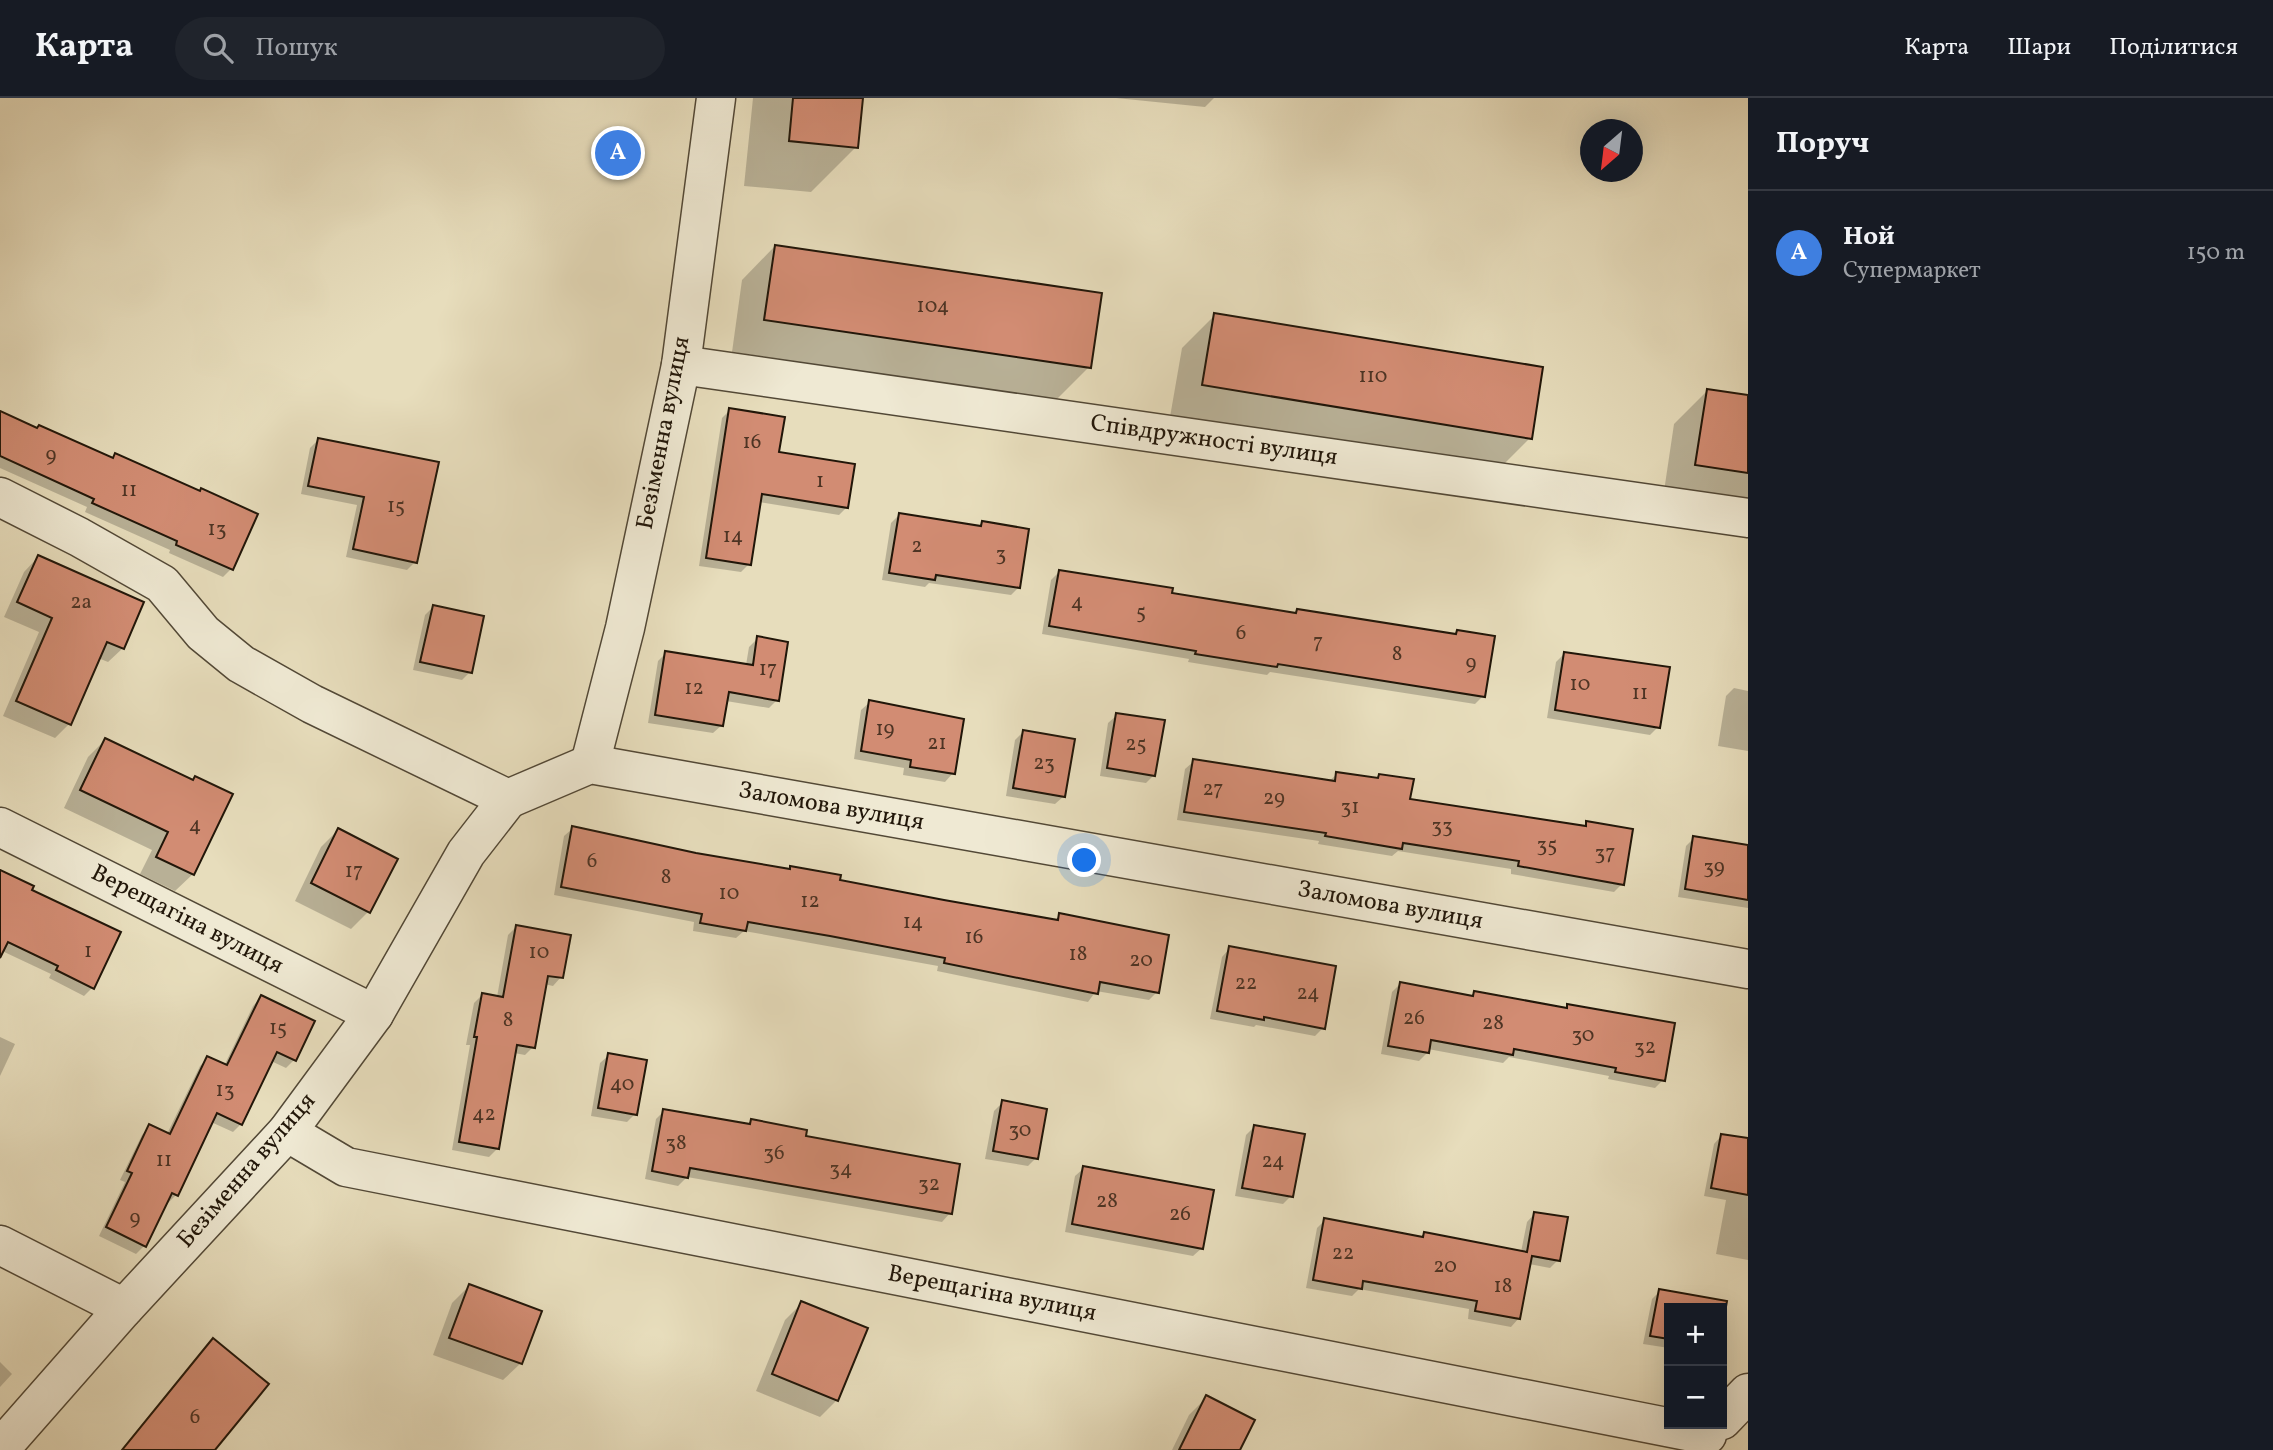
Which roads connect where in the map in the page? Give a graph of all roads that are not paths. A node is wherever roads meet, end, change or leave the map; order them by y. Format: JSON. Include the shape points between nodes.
{"nodes":[{"id":1,"x":716,"y":98,"type":"edge"},
{"id":2,"x":681,"y":365,"type":"junction"},
{"id":3,"x":0,"y":497,"type":"edge"},
{"id":4,"x":1748,"y":518,"type":"edge"},
{"id":5,"x":590,"y":764,"type":"junction"},
{"id":6,"x":508,"y":799,"type":"junction"},
{"id":7,"x":0,"y":827,"type":"edge"},
{"id":8,"x":1748,"y":969,"type":"edge"},
{"id":9,"x":374,"y":1014,"type":"junction"},
{"id":10,"x":287,"y":1132,"type":"junction"},
{"id":11,"x":0,"y":1245,"type":"edge"},
{"id":12,"x":124,"y":1308,"type":"junction"},
{"id":13,"x":1748,"y":1393,"type":"edge"},
{"id":14,"x":1712,"y":1432,"type":"edge"},
{"id":15,"x":0,"y":1449,"type":"edge"}],
"edges":[{"from":1,"to":2,"type":"street","name":"Безіменна вулиця"},
{"from":2,"to":4,"type":"street","name":"Співдружності вулиця"},
{"from":2,"to":5,"type":"street","name":"Безіменна вулиця","via":[[625,628]]},
{"from":3,"to":6,"type":"street","via":[[162,584],[203,633],[241,664],[312,704]]},
{"from":5,"to":6,"type":"street"},
{"from":5,"to":8,"type":"street","name":"Заломова вулиця"},
{"from":6,"to":9,"type":"street","name":"Безіменна вулиця","via":[[466,853]]},
{"from":7,"to":9,"type":"street","name":"Верещагіна вулиця"},
{"from":9,"to":10,"type":"street","name":"Безіменна вулиця"},
{"from":10,"to":12,"type":"street","name":"Безіменна вулиця"},
{"from":10,"to":14,"type":"street","name":"Верещагіна вулиця","via":[[346,1167]]},
{"from":11,"to":12,"type":"street"},
{"from":12,"to":15,"type":"street","name":"Безіменна вулиця"},
{"from":13,"to":14,"type":"street"}]}
